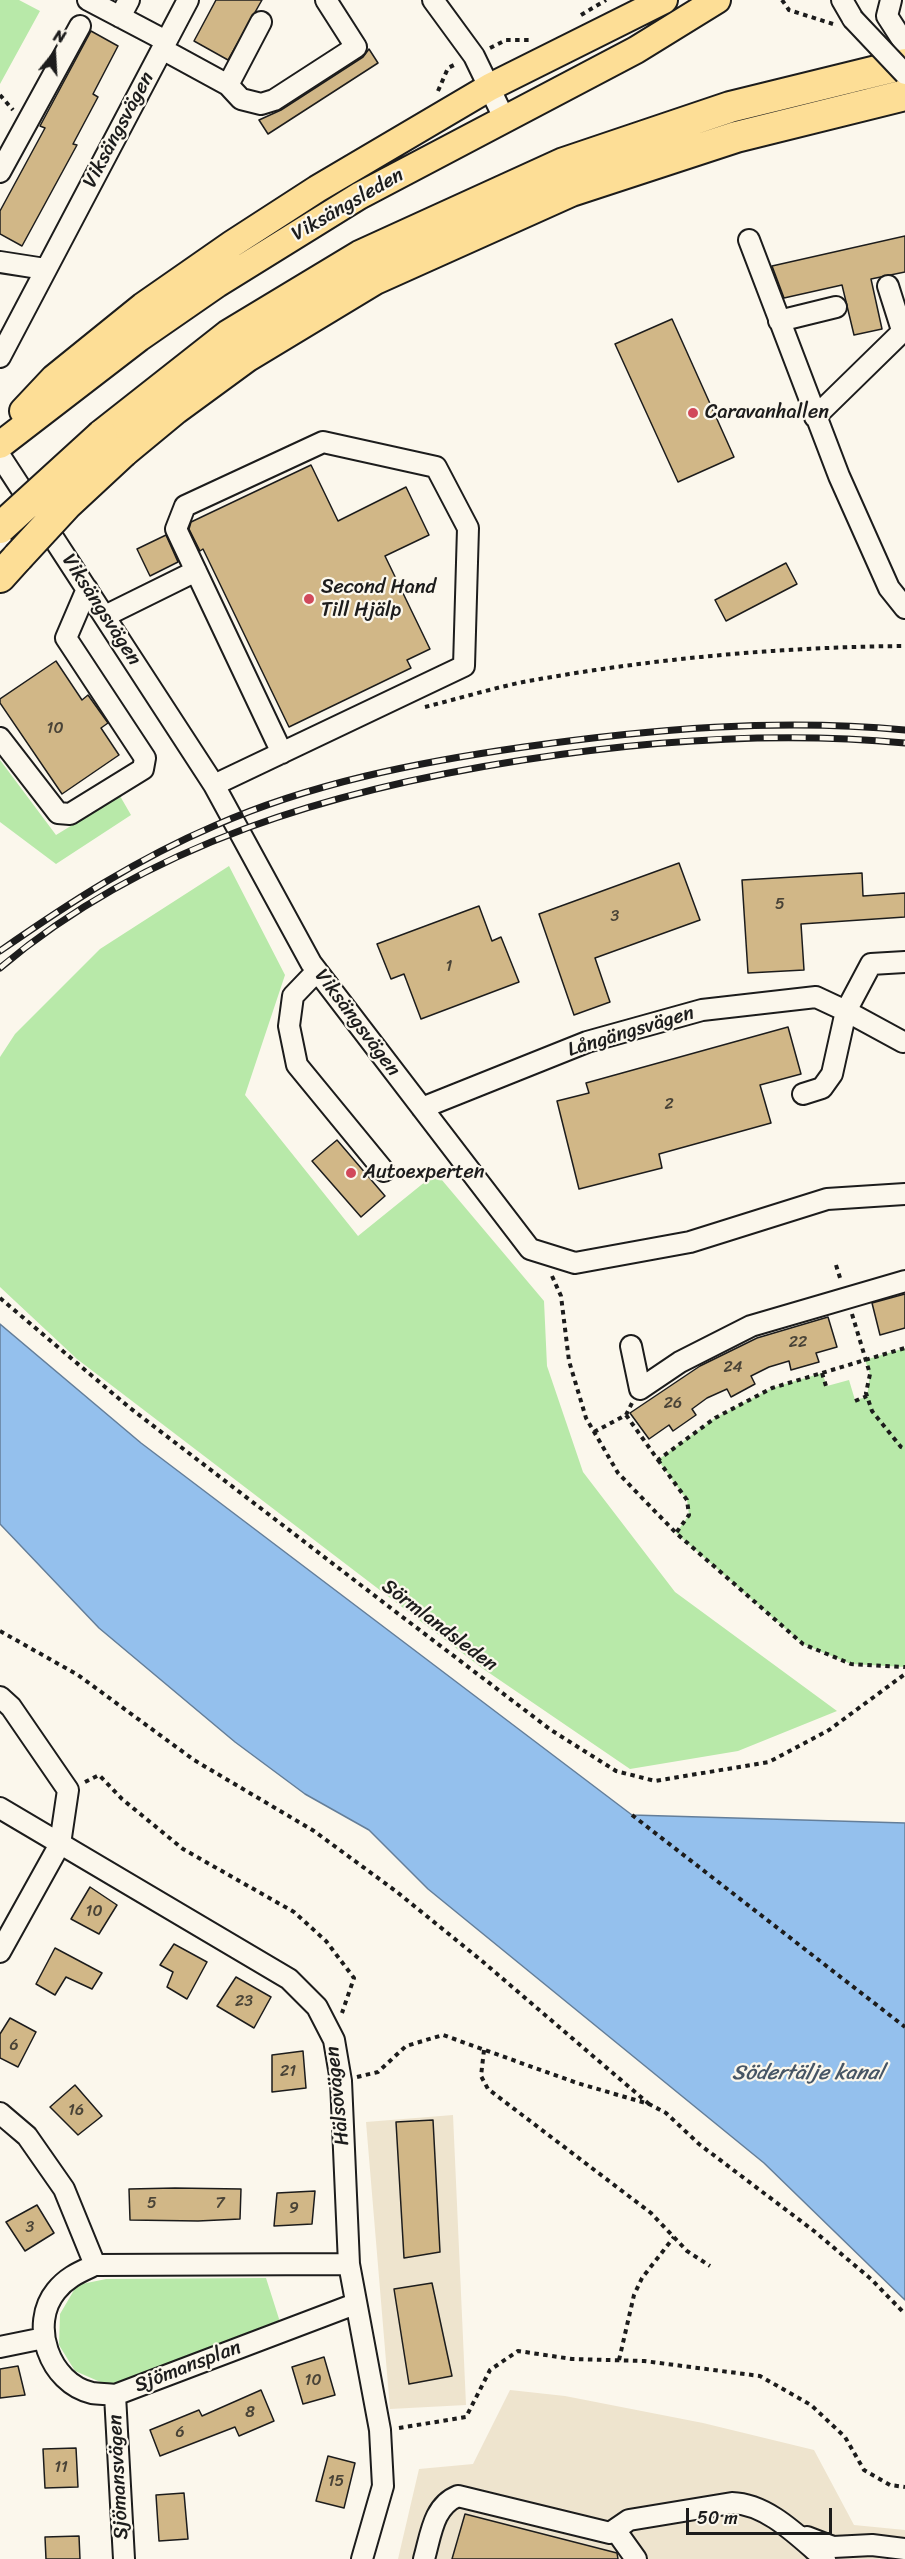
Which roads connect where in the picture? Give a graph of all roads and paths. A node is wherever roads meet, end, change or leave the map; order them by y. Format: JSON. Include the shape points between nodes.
{"nodes":[{"id":1,"x":88,"y":0,"type":"edge"},
{"id":2,"x":188,"y":0,"type":"edge"},
{"id":3,"x":326,"y":0,"type":"edge"},
{"id":4,"x":433,"y":0,"type":"edge"},
{"id":5,"x":606,"y":0,"type":"edge"},
{"id":6,"x":664,"y":0,"type":"edge"},
{"id":7,"x":717,"y":0,"type":"edge"},
{"id":8,"x":782,"y":0,"type":"edge"},
{"id":9,"x":842,"y":0,"type":"edge"},
{"id":10,"x":125,"y":8,"type":"edge"},
{"id":11,"x":889,"y":8,"type":"edge"},
{"id":12,"x":578,"y":16,"type":"dead end"},
{"id":13,"x":261,"y":22,"type":"dead end"},
{"id":14,"x":844,"y":22,"type":"junction"},
{"id":15,"x":80,"y":26,"type":"dead end"},
{"id":16,"x":535,"y":38,"type":"dead end"},
{"id":17,"x":905,"y":44,"type":"edge"},
{"id":18,"x":164,"y":45,"type":"junction"},
{"id":19,"x":474,"y":56,"type":"junction"},
{"id":20,"x":905,"y":64,"type":"edge"},
{"id":21,"x":905,"y":74,"type":"edge"},
{"id":22,"x":228,"y":85,"type":"junction"},
{"id":23,"x":490,"y":87,"type":"junction"},
{"id":24,"x":905,"y":95,"type":"edge"},
{"id":25,"x":504,"y":118,"type":"junction"},
{"id":26,"x":0,"y":172,"type":"edge"},
{"id":27,"x":749,"y":240,"type":"dead end"},
{"id":28,"x":0,"y":262,"type":"edge"},
{"id":29,"x":45,"y":269,"type":"junction"},
{"id":30,"x":888,"y":286,"type":"dead end"},
{"id":31,"x":836,"y":307,"type":"dead end"},
{"id":32,"x":779,"y":321,"type":"junction"},
{"id":33,"x":0,"y":357,"type":"edge"},
{"id":34,"x":63,"y":384,"type":"junction"},
{"id":35,"x":815,"y":417,"type":"junction"},
{"id":36,"x":0,"y":434,"type":"edge"},
{"id":37,"x":112,"y":443,"type":"junction"},
{"id":38,"x":0,"y":445,"type":"edge"},
{"id":39,"x":0,"y":456,"type":"edge"},
{"id":40,"x":0,"y":528,"type":"edge"},
{"id":41,"x":9,"y":567,"type":"edge"},
{"id":42,"x":196,"y":571,"type":"junction"},
{"id":43,"x":87,"y":589,"type":"junction"},
{"id":44,"x":905,"y":608,"type":"edge"},
{"id":45,"x":105,"y":616,"type":"junction"},
{"id":46,"x":905,"y":646,"type":"edge"},
{"id":47,"x":419,"y":709,"type":"dead end"},
{"id":48,"x":0,"y":738,"type":"edge"},
{"id":49,"x":282,"y":753,"type":"junction"},
{"id":50,"x":214,"y":785,"type":"junction"},
{"id":51,"x":905,"y":962,"type":"edge"},
{"id":52,"x":317,"y":971,"type":"junction"},
{"id":53,"x":846,"y":1011,"type":"junction"},
{"id":54,"x":903,"y":1042,"type":"dead end"},
{"id":55,"x":803,"y":1094,"type":"dead end"},
{"id":56,"x":422,"y":1108,"type":"junction"},
{"id":57,"x":384,"y":1170,"type":"dead end"},
{"id":58,"x":905,"y":1194,"type":"edge"},
{"id":59,"x":836,"y":1265,"type":"dead end"},
{"id":60,"x":905,"y":1281,"type":"edge"},
{"id":61,"x":0,"y":1298,"type":"edge"},
{"id":62,"x":847,"y":1298,"type":"junction"},
{"id":63,"x":631,"y":1346,"type":"dead end"},
{"id":64,"x":905,"y":1348,"type":"edge"},
{"id":65,"x":865,"y":1360,"type":"junction"},
{"id":66,"x":822,"y":1373,"type":"junction"},
{"id":67,"x":826,"y":1386,"type":"dead end"},
{"id":68,"x":867,"y":1396,"type":"junction"},
{"id":69,"x":855,"y":1401,"type":"dead end"},
{"id":70,"x":594,"y":1432,"type":"dead end"},
{"id":71,"x":905,"y":1449,"type":"edge"},
{"id":72,"x":658,"y":1460,"type":"junction"},
{"id":73,"x":676,"y":1533,"type":"dead end"},
{"id":74,"x":0,"y":1631,"type":"edge"},
{"id":75,"x":905,"y":1674,"type":"edge"},
{"id":76,"x":0,"y":1696,"type":"edge"},
{"id":77,"x":68,"y":1790,"type":"junction"},
{"id":78,"x":0,"y":1808,"type":"edge"},
{"id":79,"x":632,"y":1815,"type":"dead end"},
{"id":80,"x":60,"y":1844,"type":"junction"},
{"id":81,"x":0,"y":1952,"type":"edge"},
{"id":82,"x":905,"y":2027,"type":"edge"},
{"id":83,"x":334,"y":2040,"type":"junction"},
{"id":84,"x":484,"y":2050,"type":"junction"},
{"id":85,"x":341,"y":2081,"type":"junction"},
{"id":86,"x":649,"y":2104,"type":"junction"},
{"id":87,"x":0,"y":2113,"type":"edge"},
{"id":88,"x":674,"y":2237,"type":"junction"},
{"id":89,"x":349,"y":2264,"type":"junction"},
{"id":90,"x":95,"y":2265,"type":"junction"},
{"id":91,"x":710,"y":2266,"type":"dead end"},
{"id":92,"x":356,"y":2304,"type":"junction"},
{"id":93,"x":905,"y":2313,"type":"edge"},
{"id":94,"x":44,"y":2338,"type":"junction"},
{"id":95,"x":0,"y":2347,"type":"edge"},
{"id":96,"x":619,"y":2360,"type":"junction"},
{"id":97,"x":115,"y":2395,"type":"junction"},
{"id":98,"x":380,"y":2430,"type":"junction"},
{"id":99,"x":905,"y":2487,"type":"edge"},
{"id":100,"x":616,"y":2531,"type":"junction"},
{"id":101,"x":793,"y":2532,"type":"junction"},
{"id":102,"x":905,"y":2548,"type":"edge"},
{"id":103,"x":124,"y":2559,"type":"edge"},
{"id":104,"x":362,"y":2559,"type":"edge"},
{"id":105,"x":424,"y":2559,"type":"edge"},
{"id":106,"x":636,"y":2559,"type":"edge"},
{"id":107,"x":825,"y":2559,"type":"edge"}],
"edges":[{"from":1,"to":10,"type":"street"},
{"from":2,"to":18,"type":"street","name":"Viksängsvägen"},
{"from":3,"to":22,"type":"street","via":[[356,47],[274,100],[261,104],[241,99]]},
{"from":4,"to":19,"type":"street"},
{"from":5,"to":12,"type":"path"},
{"from":6,"to":23,"type":"main road","name":"Viksängsleden"},
{"from":7,"to":25,"type":"main road","name":"Viksängsleden","via":[[636,50]]},
{"from":8,"to":14,"type":"path","via":[[789,10]]},
{"from":9,"to":14,"type":"street"},
{"from":10,"to":18,"type":"street"},
{"from":11,"to":17,"type":"street"},
{"from":13,"to":22,"type":"street"},
{"from":14,"to":21,"type":"street","bridge":true},
{"from":15,"to":26,"type":"street"},
{"from":16,"to":19,"type":"path","via":[[506,40]]},
{"from":18,"to":22,"type":"street"},
{"from":18,"to":29,"type":"street","name":"Viksängsvägen"},
{"from":19,"to":23,"type":"street"},
{"from":20,"to":37,"type":"highway","via":[[730,108],[564,164],[360,256],[229,335]]},
{"from":23,"to":25,"type":"street"},
{"from":23,"to":34,"type":"main road","name":"Viksängsleden","via":[[232,244],[143,306]]},
{"from":24,"to":37,"type":"highway","via":[[736,137],[571,191],[375,279],[246,357],[175,409]]},
{"from":25,"to":34,"type":"main road","name":"Viksängsleden","via":[[359,196]]},
{"from":27,"to":32,"type":"street"},
{"from":28,"to":29,"type":"street"},
{"from":29,"to":33,"type":"street","name":"Viksängsvägen"},
{"from":30,"to":35,"type":"street","via":[[901,333]]},
{"from":31,"to":32,"type":"street"},
{"from":32,"to":35,"type":"street"},
{"from":34,"to":36,"type":"main road","name":"Viksängsleden"},
{"from":34,"to":38,"type":"main road","name":"Viksängsleden"},
{"from":35,"to":44,"type":"street","via":[[889,588]]},
{"from":37,"to":40,"type":"highway","bridge":true},
{"from":37,"to":41,"type":"highway","bridge":true,"via":[[67,504]]},
{"from":39,"to":43,"type":"street","name":"Viksängsvägen"},
{"from":42,"to":45,"type":"street"},
{"from":42,"to":49,"type":"street"},
{"from":42,"to":49,"type":"street","via":[[176,528],[185,506],[323,442],[436,467],[468,528],[464,666]]},
{"from":43,"to":45,"type":"street","name":"Viksängsvägen"},
{"from":43,"to":48,"type":"street","via":[[66,638],[145,758],[143,769],[70,814],[58,813]]},
{"from":45,"to":50,"type":"street","name":"Viksängsvägen"},
{"from":46,"to":47,"type":"path","via":[[842,646],[664,660],[521,683]]},
{"from":49,"to":50,"type":"street"},
{"from":50,"to":52,"type":"street","name":"Viksängsvägen"},
{"from":51,"to":53,"type":"street","via":[[871,964]]},
{"from":52,"to":56,"type":"street","name":"Viksängsvägen"},
{"from":52,"to":57,"type":"street","via":[[293,996],[289,1026],[297,1065]]},
{"from":53,"to":54,"type":"street","name":"Långängsvägen"},
{"from":53,"to":55,"type":"street","via":[[832,1074],[822,1088]]},
{"from":53,"to":56,"type":"street","name":"Långängsvägen","via":[[816,997],[702,1010],[587,1042]]},
{"from":56,"to":58,"type":"street","name":"Viksängsvägen","via":[[530,1249],[575,1263],[690,1242],[827,1199]]},
{"from":59,"to":62,"type":"path"},
{"from":60,"to":62,"type":"street"},
{"from":61,"to":75,"type":"path","name":"Sörmlandsleden","via":[[130,1408],[364,1588],[551,1730],[616,1771],[655,1781],[769,1762],[829,1730]]},
{"from":62,"to":63,"type":"street","via":[[751,1326],[680,1362],[640,1389]]},
{"from":62,"to":65,"type":"path"},
{"from":64,"to":65,"type":"path"},
{"from":65,"to":66,"type":"path"},
{"from":65,"to":68,"type":"path","via":[[870,1374]]},
{"from":66,"to":67,"type":"path"},
{"from":66,"to":72,"type":"path","via":[[772,1388],[715,1418]]},
{"from":68,"to":69,"type":"path"},
{"from":68,"to":71,"type":"path","via":[[872,1411]]},
{"from":70,"to":72,"type":"path","via":[[626,1415]]},
{"from":72,"to":73,"type":"path","via":[[687,1500],[689,1515]]},
{"from":74,"to":86,"type":"path","via":[[78,1675],[194,1760],[314,1831],[482,1961]]},
{"from":76,"to":77,"type":"street"},
{"from":77,"to":80,"type":"street"},
{"from":77,"to":83,"type":"path","via":[[99,1775],[183,1849],[294,1912],[326,1941],[354,1977]]},
{"from":78,"to":80,"type":"street","name":"Hälsovägen"},
{"from":79,"to":82,"type":"path"},
{"from":80,"to":81,"type":"street"},
{"from":80,"to":83,"type":"street","name":"Hälsovägen","via":[[289,1979],[317,2007]]},
{"from":83,"to":85,"type":"street","name":"Hälsovägen"},
{"from":84,"to":85,"type":"path","via":[[442,2035],[406,2046],[378,2072]]},
{"from":84,"to":86,"type":"path"},
{"from":84,"to":88,"type":"path","via":[[481,2076],[488,2089],[651,2213]]},
{"from":85,"to":89,"type":"street","name":"Hälsovägen"},
{"from":86,"to":93,"type":"path","via":[[666,2113],[715,2156],[814,2231]]},
{"from":87,"to":90,"type":"street","via":[[27,2136],[63,2189]]},
{"from":88,"to":91,"type":"path"},
{"from":88,"to":96,"type":"path","via":[[642,2278],[634,2295]]},
{"from":89,"to":90,"type":"street","name":"Sjömansplan"},
{"from":89,"to":92,"type":"street","name":"Hälsovägen"},
{"from":90,"to":94,"type":"street","name":"Sjömansplan","via":[[73,2275],[55,2292],[45,2313]]},
{"from":92,"to":97,"type":"street","name":"Sjömansplan"},
{"from":92,"to":98,"type":"street","name":"Hälsovägen"},
{"from":94,"to":95,"type":"street"},
{"from":94,"to":97,"type":"street","name":"Sjömansplan","via":[[51,2362],[68,2380],[90,2393]]},
{"from":96,"to":98,"type":"path","via":[[572,2359],[518,2351],[490,2370],[466,2417]]},
{"from":96,"to":99,"type":"path","via":[[760,2376],[811,2405],[845,2438],[864,2470],[890,2485]]},
{"from":97,"to":103,"type":"street","name":"Sjömansvägen"},
{"from":98,"to":104,"type":"street","name":"Hälsovägen","via":[[383,2486]]},
{"from":100,"to":101,"type":"street","via":[[628,2520],[744,2503]]},
{"from":100,"to":105,"type":"street","via":[[603,2532],[458,2496],[440,2508]]},
{"from":100,"to":106,"type":"street"},
{"from":101,"to":102,"type":"street","via":[[833,2547]]},
{"from":101,"to":107,"type":"street"}]}
